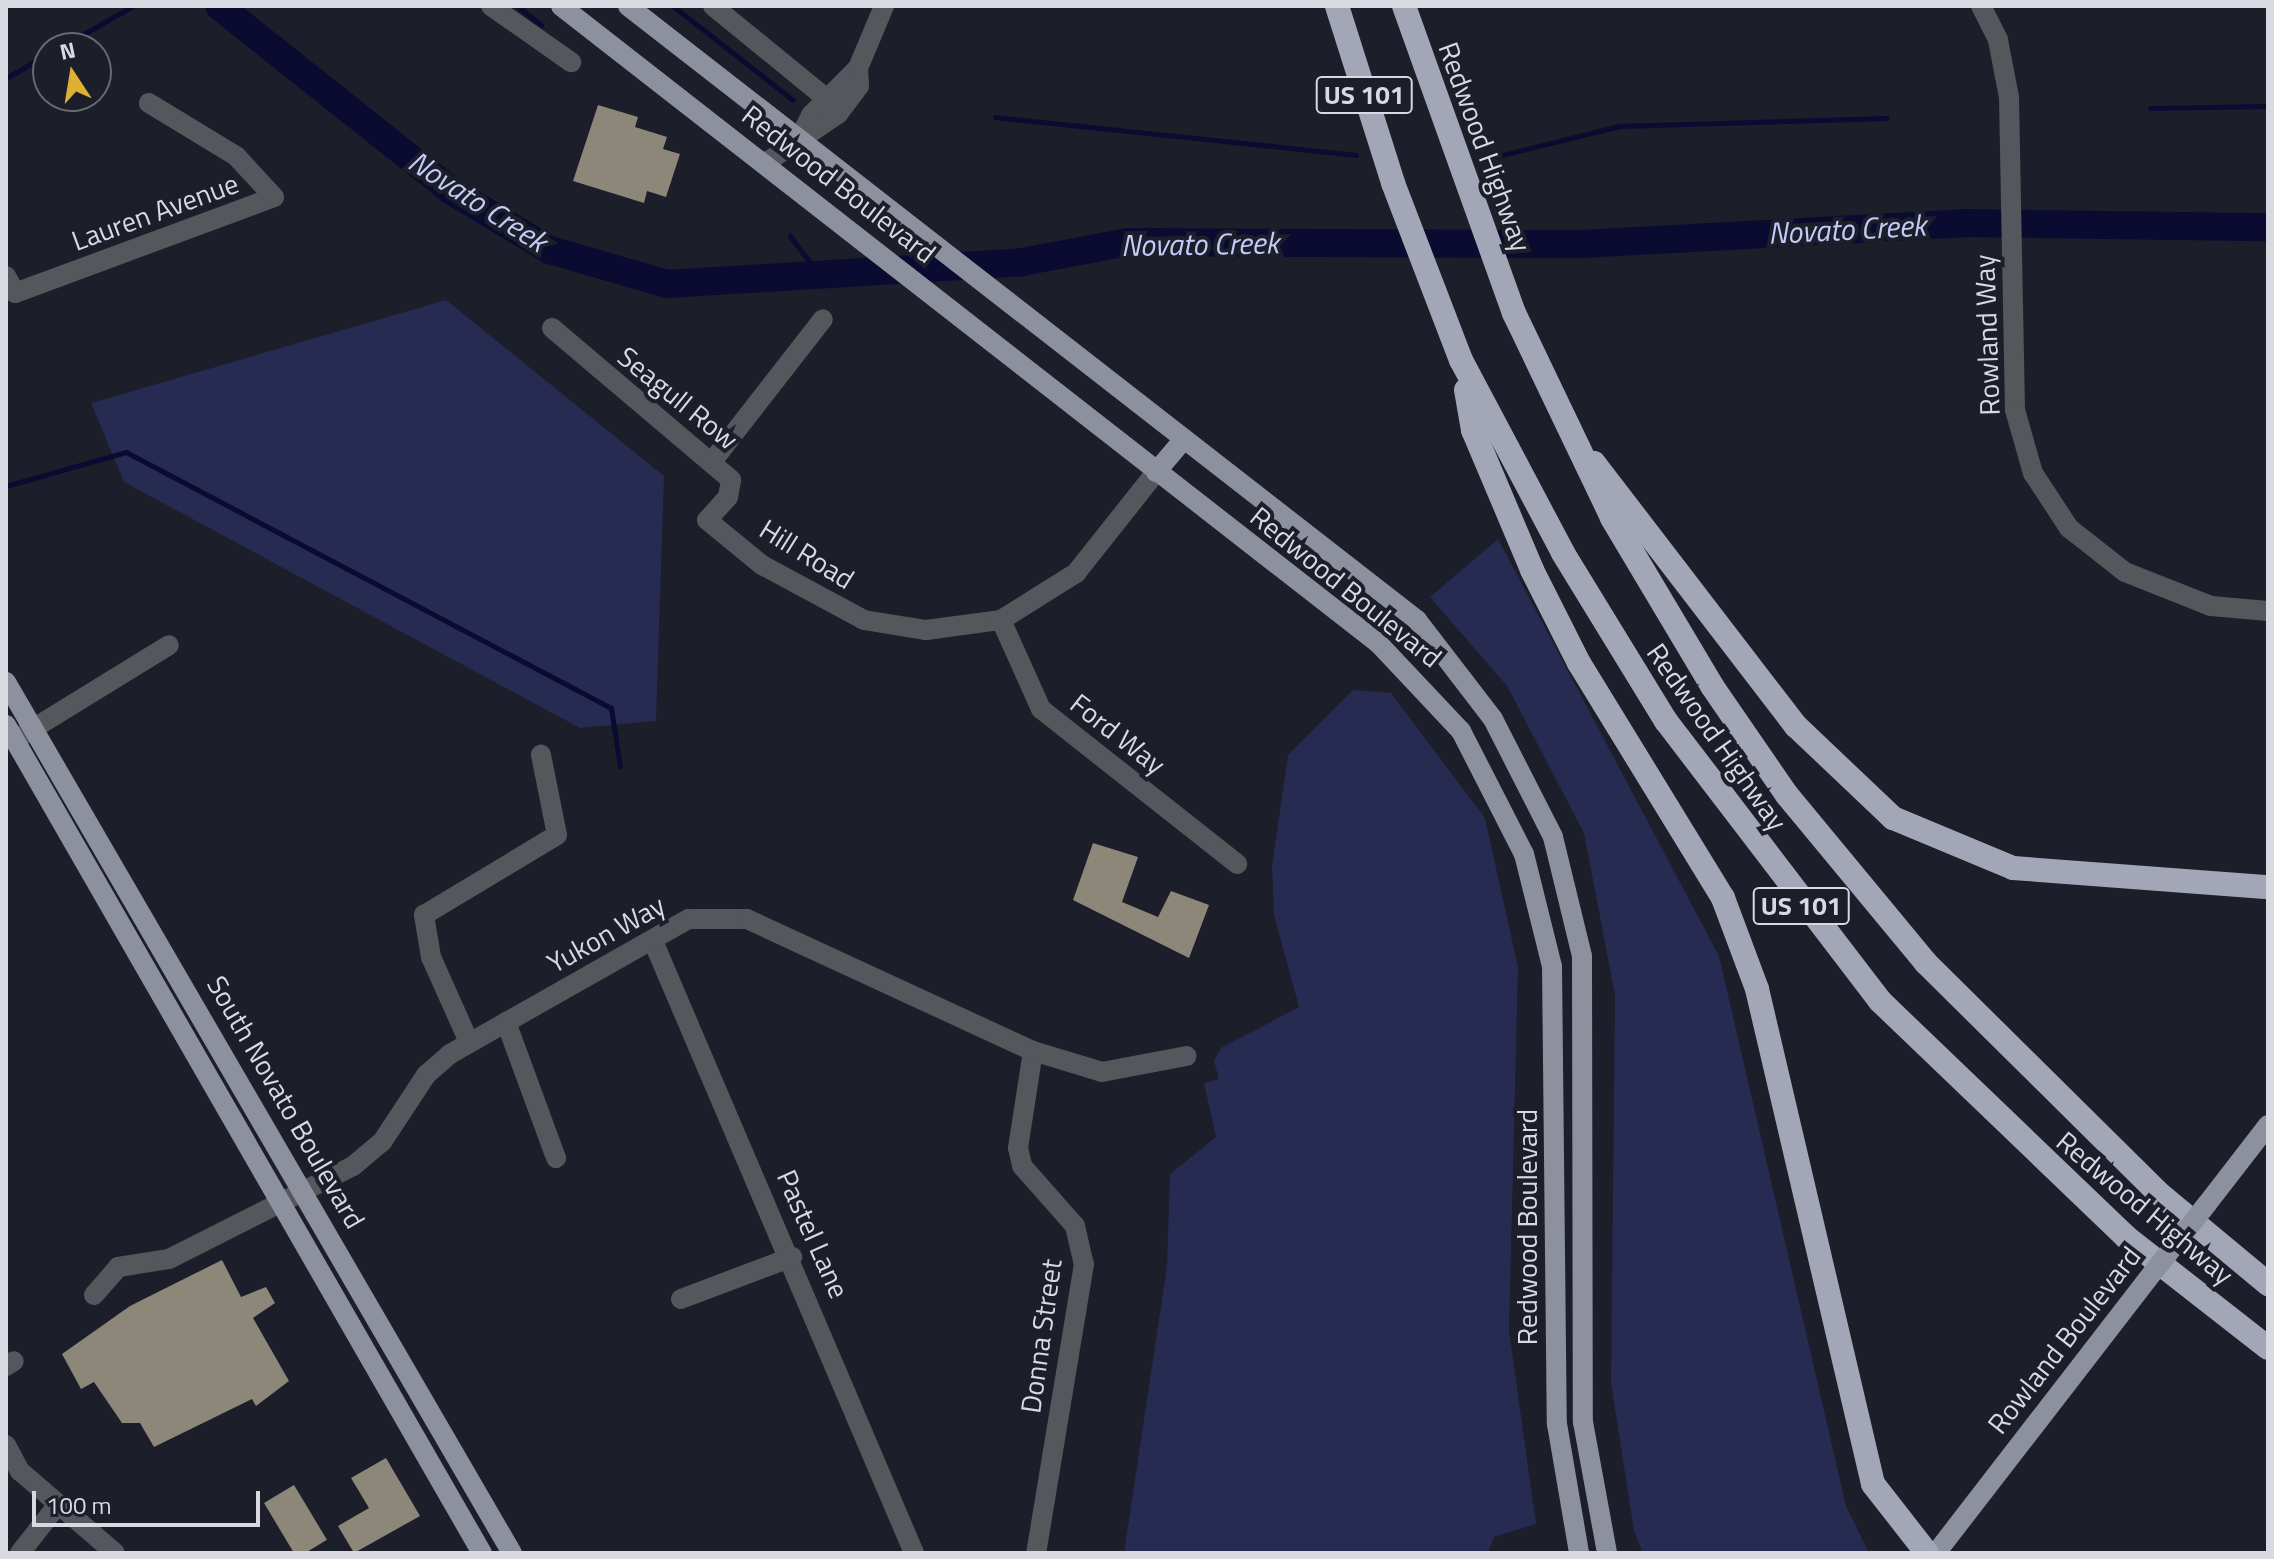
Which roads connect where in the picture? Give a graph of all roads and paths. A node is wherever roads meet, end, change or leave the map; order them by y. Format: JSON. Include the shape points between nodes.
{"nodes":[{"id":1,"x":491,"y":6,"type":"edge"},
{"id":2,"x":561,"y":6,"type":"edge"},
{"id":3,"x":628,"y":6,"type":"edge"},
{"id":4,"x":713,"y":6,"type":"edge"},
{"id":5,"x":884,"y":6,"type":"edge"},
{"id":6,"x":1337,"y":6,"type":"edge"},
{"id":7,"x":1404,"y":6,"type":"edge"},
{"id":8,"x":1981,"y":6,"type":"edge"},
{"id":9,"x":571,"y":62,"type":"dead end"},
{"id":10,"x":858,"y":68,"type":"junction"},
{"id":11,"x":827,"y":99,"type":"junction"},
{"id":12,"x":149,"y":103,"type":"dead end"},
{"id":13,"x":800,"y":137,"type":"junction"},
{"id":14,"x":767,"y":162,"type":"junction"},
{"id":15,"x":6,"y":276,"type":"edge"},
{"id":16,"x":823,"y":319,"type":"dead end"},
{"id":17,"x":552,"y":328,"type":"dead end"},
{"id":18,"x":1461,"y":360,"type":"junction"},
{"id":19,"x":1571,"y":438,"type":"junction"},
{"id":20,"x":1184,"y":439,"type":"junction"},
{"id":21,"x":714,"y":459,"type":"junction"},
{"id":22,"x":1156,"y":472,"type":"junction"},
{"id":23,"x":707,"y":520,"type":"joint"},
{"id":24,"x":2268,"y":611,"type":"edge"},
{"id":25,"x":1001,"y":620,"type":"junction"},
{"id":26,"x":169,"y":645,"type":"dead end"},
{"id":27,"x":6,"y":682,"type":"edge"},
{"id":28,"x":33,"y":729,"type":"junction"},
{"id":29,"x":10,"y":732,"type":"edge"},
{"id":30,"x":541,"y":755,"type":"dead end"},
{"id":31,"x":1237,"y":864,"type":"dead end"},
{"id":32,"x":2268,"y":887,"type":"edge"},
{"id":33,"x":653,"y":941,"type":"junction"},
{"id":34,"x":506,"y":1022,"type":"junction"},
{"id":35,"x":469,"y":1042,"type":"junction"},
{"id":36,"x":1033,"y":1051,"type":"junction"},
{"id":37,"x":1187,"y":1056,"type":"dead end"},
{"id":38,"x":2268,"y":1125,"type":"edge"},
{"id":39,"x":556,"y":1158,"type":"dead end"},
{"id":40,"x":307,"y":1190,"type":"junction"},
{"id":41,"x":286,"y":1202,"type":"junction"},
{"id":42,"x":792,"y":1257,"type":"junction"},
{"id":43,"x":1583,"y":1267,"type":"junction"},
{"id":44,"x":1555,"y":1268,"type":"junction"},
{"id":45,"x":2268,"y":1284,"type":"edge"},
{"id":46,"x":94,"y":1295,"type":"dead end"},
{"id":47,"x":681,"y":1299,"type":"dead end"},
{"id":48,"x":1581,"y":1311,"type":"junction"},
{"id":49,"x":1555,"y":1312,"type":"junction"},
{"id":50,"x":2268,"y":1348,"type":"edge"},
{"id":51,"x":6,"y":1445,"type":"edge"},
{"id":52,"x":56,"y":1507,"type":"junction"},
{"id":53,"x":1598,"y":1518,"type":"junction"},
{"id":54,"x":1572,"y":1523,"type":"junction"},
{"id":55,"x":20,"y":1553,"type":"edge"},
{"id":56,"x":115,"y":1553,"type":"edge"},
{"id":57,"x":482,"y":1553,"type":"edge"},
{"id":58,"x":512,"y":1553,"type":"edge"},
{"id":59,"x":914,"y":1553,"type":"edge"},
{"id":60,"x":1036,"y":1553,"type":"edge"},
{"id":61,"x":1579,"y":1553,"type":"edge"},
{"id":62,"x":1607,"y":1553,"type":"edge"},
{"id":63,"x":1927,"y":1553,"type":"edge"},
{"id":64,"x":1936,"y":1553,"type":"edge"}],
"edges":[{"from":1,"to":9,"type":"street"},
{"from":2,"to":14,"type":"main road","name":"Redwood Boulevard"},
{"from":3,"to":13,"type":"main road","name":"Redwood Boulevard"},
{"from":4,"to":11,"type":"street"},
{"from":5,"to":10,"type":"street"},
{"from":6,"to":18,"type":"highway","name":"Redwood Highway","number":"US 101","via":[[1393,183]]},
{"from":7,"to":19,"type":"highway","name":"Redwood Highway","number":"US 101","via":[[1514,313]]},
{"from":8,"to":24,"type":"street","name":"Rowland Way","via":[[2006,67],[2013,363],[2022,445],[2047,501],[2069,528],[2154,588],[2211,606]]},
{"from":10,"to":11,"type":"street"},
{"from":10,"to":13,"type":"street","via":[[859,86],[838,114],[823,130]]},
{"from":11,"to":13,"type":"street"},
{"from":12,"to":15,"type":"street","name":"Lauren Avenue","via":[[236,156],[274,197],[15,293]]},
{"from":13,"to":14,"type":"street"},
{"from":13,"to":20,"type":"main road","name":"Redwood Boulevard"},
{"from":14,"to":22,"type":"main road","name":"Redwood Boulevard"},
{"from":16,"to":21,"type":"street"},
{"from":17,"to":21,"type":"street","name":"Seagull Row"},
{"from":18,"to":50,"type":"highway","name":"Redwood Highway","number":"US 101","via":[[1612,637],[1814,924],[1880,1001],[2017,1138],[2126,1237]]},
{"from":18,"to":63,"type":"highway","via":[[1473,430],[1532,570],[1728,909],[1757,989],[1873,1484]]},
{"from":19,"to":32,"type":"highway","via":[[1796,726],[1893,818],[2013,868]]},
{"from":19,"to":45,"type":"highway","name":"Redwood Highway","number":"US 101","via":[[1712,686],[1861,886],[1998,1040]]},
{"from":20,"to":22,"type":"main road"},
{"from":20,"to":43,"type":"main road","name":"Redwood Boulevard","via":[[1417,620],[1493,719],[1530,783],[1553,837],[1582,956],[1588,1031]]},
{"from":21,"to":23,"type":"street","name":"Seagull Row","via":[[731,480],[728,497]]},
{"from":22,"to":25,"type":"street","name":"Hill Road","via":[[1076,573]]},
{"from":22,"to":44,"type":"main road","name":"Redwood Boulevard","via":[[1428,688],[1497,793],[1524,854],[1552,966]]},
{"from":23,"to":25,"type":"street","name":"Hill Road","via":[[762,565],[864,620],[926,630]]},
{"from":25,"to":31,"type":"street","name":"Ford Way","via":[[1041,709]]},
{"from":26,"to":28,"type":"street"},
{"from":27,"to":28,"type":"main road","name":"South Novato Boulevard"},
{"from":28,"to":29,"type":"street"},
{"from":28,"to":40,"type":"main road","name":"South Novato Boulevard"},
{"from":29,"to":41,"type":"main road","name":"South Novato Boulevard"},
{"from":30,"to":35,"type":"street","via":[[557,835],[424,915],[431,957]]},
{"from":33,"to":34,"type":"street","name":"Yukon Way"},
{"from":33,"to":36,"type":"street","name":"Yukon Way","via":[[689,919],[747,919]]},
{"from":33,"to":42,"type":"street","name":"Pastel Lane"},
{"from":34,"to":35,"type":"street","name":"Yukon Way"},
{"from":34,"to":39,"type":"street"},
{"from":35,"to":40,"type":"street","name":"Yukon Way","via":[[426,1075],[382,1142]]},
{"from":36,"to":37,"type":"street","name":"Yukon Way","via":[[1102,1072]]},
{"from":36,"to":60,"type":"street","name":"Donna Street","via":[[1020,1157],[1075,1226],[1084,1264]]},
{"from":38,"to":64,"type":"main road","name":"Rowland Boulevard","bridge":true},
{"from":40,"to":41,"type":"street","name":"Yukon Way"},
{"from":40,"to":58,"type":"main road","name":"South Novato Boulevard"},
{"from":41,"to":46,"type":"street","name":"Yukon Way","via":[[169,1259],[118,1267]]},
{"from":41,"to":57,"type":"main road","name":"South Novato Boulevard"},
{"from":42,"to":47,"type":"street"},
{"from":42,"to":59,"type":"street","name":"Pastel Lane"},
{"from":43,"to":44,"type":"main road"},
{"from":43,"to":48,"type":"main road","name":"Redwood Boulevard"},
{"from":44,"to":49,"type":"main road","name":"Redwood Boulevard"},
{"from":48,"to":49,"type":"main road"},
{"from":48,"to":53,"type":"main road","name":"Redwood Boulevard","via":[[1583,1422]]},
{"from":49,"to":54,"type":"main road","name":"Redwood Boulevard","via":[[1557,1424]]},
{"from":51,"to":52,"type":"street","via":[[20,1471]]},
{"from":52,"to":55,"type":"street"},
{"from":52,"to":56,"type":"street"},
{"from":53,"to":54,"type":"main road"},
{"from":53,"to":62,"type":"main road","name":"Redwood Boulevard"},
{"from":54,"to":61,"type":"main road","name":"Redwood Boulevard"}]}
